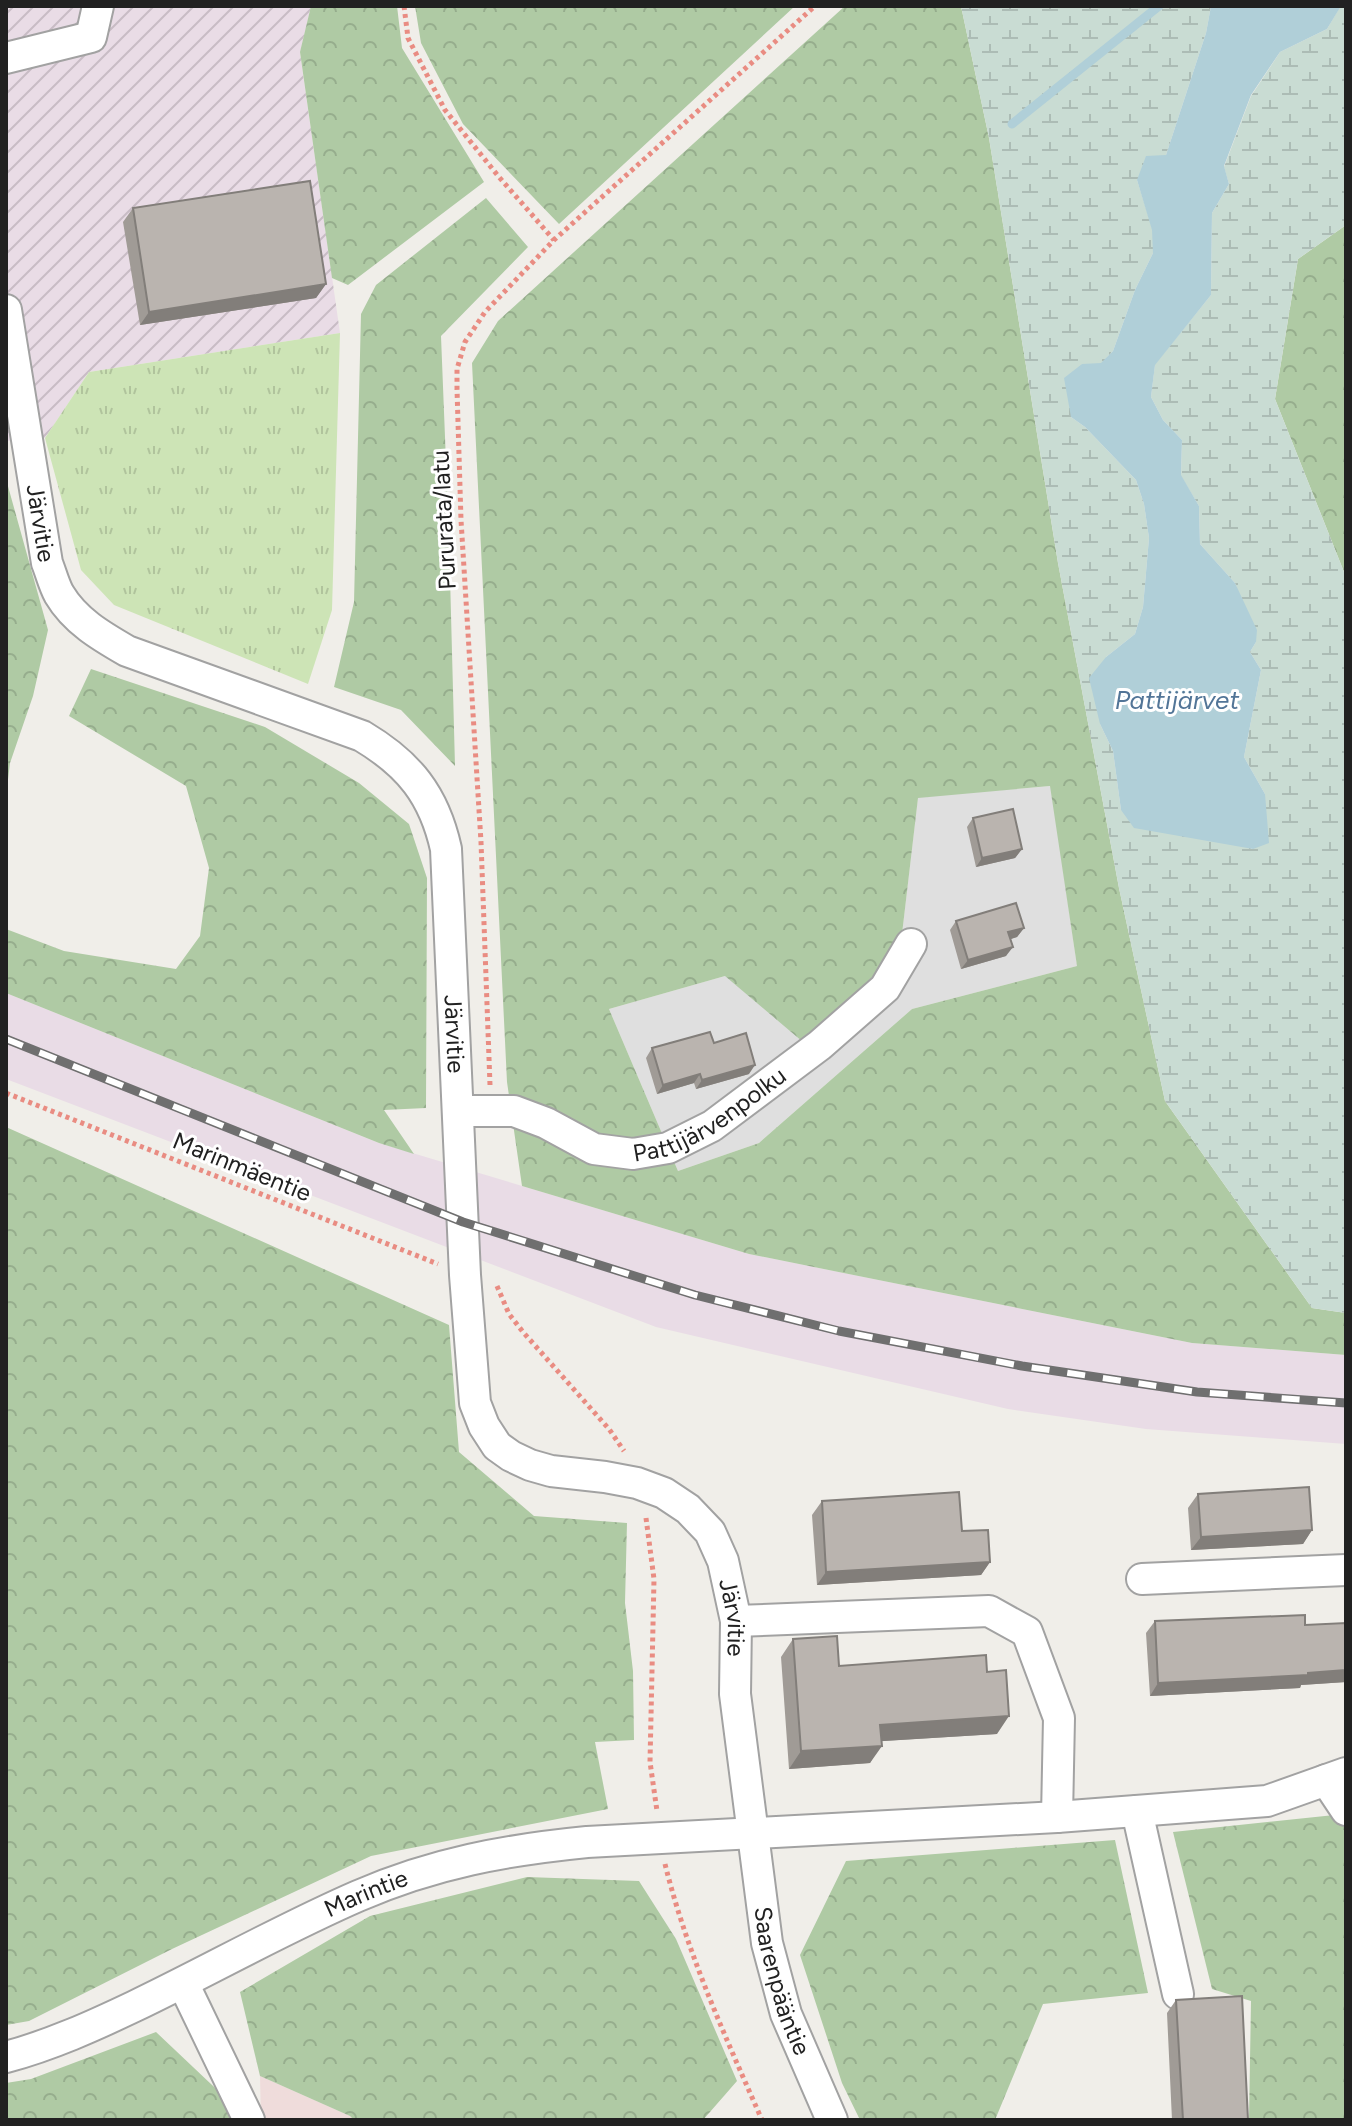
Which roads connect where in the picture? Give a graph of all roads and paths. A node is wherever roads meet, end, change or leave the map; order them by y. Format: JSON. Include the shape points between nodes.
{"nodes":[{"id":1,"x":98,"y":6,"type":"edge"},
{"id":2,"x":404,"y":6,"type":"edge"},
{"id":3,"x":815,"y":6,"type":"edge"},
{"id":4,"x":6,"y":58,"type":"edge"},
{"id":5,"x":554,"y":240,"type":"junction"},
{"id":6,"x":6,"y":310,"type":"edge"},
{"id":7,"x":911,"y":944,"type":"dead end"},
{"id":8,"x":6,"y":1093,"type":"edge"},
{"id":9,"x":459,"y":1111,"type":"junction"},
{"id":10,"x":491,"y":1112,"type":"junction"},
{"id":11,"x":465,"y":1275,"type":"junction"},
{"id":12,"x":496,"y":1285,"type":"dead end"},
{"id":13,"x":637,"y":1483,"type":"junction"},
{"id":14,"x":1346,"y":1570,"type":"edge"},
{"id":15,"x":1142,"y":1579,"type":"dead end"},
{"id":16,"x":736,"y":1621,"type":"junction"},
{"id":17,"x":1336,"y":1777,"type":"edge"},
{"id":18,"x":1346,"y":1810,"type":"edge"},
{"id":19,"x":1137,"y":1811,"type":"junction"},
{"id":20,"x":1057,"y":1817,"type":"junction"},
{"id":21,"x":753,"y":1833,"type":"junction"},
{"id":22,"x":660,"y":1838,"type":"junction"},
{"id":23,"x":183,"y":1983,"type":"junction"},
{"id":24,"x":1178,"y":1994,"type":"dead end"},
{"id":25,"x":6,"y":2057,"type":"edge"},
{"id":26,"x":249,"y":2120,"type":"edge"},
{"id":27,"x":762,"y":2120,"type":"edge"},
{"id":28,"x":832,"y":2120,"type":"edge"}],
"edges":[{"from":1,"to":4,"type":"street","via":[[91,37]]},
{"from":2,"to":5,"type":"path","via":[[408,38],[445,110]]},
{"from":3,"to":5,"type":"path","name":"Pururata/latu"},
{"from":5,"to":10,"type":"path","name":"Pururata/latu","via":[[475,325],[457,369]]},
{"from":6,"to":9,"type":"street","name":"Järvitie","via":[[47,563],[73,614],[127,651],[362,736],[386,751],[425,792],[446,849]]},
{"from":7,"to":10,"type":"street","name":"Pattijärvenpolku","via":[[885,988],[820,1045],[712,1126],[668,1148],[633,1154],[594,1149],[514,1111]]},
{"from":8,"to":11,"type":"path","name":"Marinmäentie"},
{"from":9,"to":10,"type":"street","name":"Pattijärvenpolku"},
{"from":9,"to":11,"type":"street","name":"Järvitie"},
{"from":11,"to":13,"type":"street","name":"Järvitie","via":[[475,1403],[497,1446],[551,1471]]},
{"from":12,"to":13,"type":"path","via":[[523,1332],[621,1444]]},
{"from":13,"to":16,"type":"street","name":"Järvitie","via":[[688,1509],[710,1532],[723,1561]]},
{"from":13,"to":22,"type":"path","via":[[653,1557],[650,1762]]},
{"from":14,"to":15,"type":"street"},
{"from":16,"to":20,"type":"street","via":[[989,1611],[1027,1632],[1059,1718]]},
{"from":16,"to":21,"type":"street","name":"Järvitie","via":[[735,1694]]},
{"from":17,"to":18,"type":"street"},
{"from":17,"to":19,"type":"street","name":"Marintie","via":[[1267,1801]]},
{"from":19,"to":20,"type":"street","name":"Marintie"},
{"from":19,"to":24,"type":"street"},
{"from":20,"to":21,"type":"street","name":"Marintie"},
{"from":21,"to":22,"type":"street","name":"Marintie"},
{"from":21,"to":28,"type":"street","name":"Saarenpääntie","via":[[774,1977]]},
{"from":22,"to":23,"type":"street","name":"Marintie","via":[[524,1848],[463,1860],[361,1895]]},
{"from":22,"to":27,"type":"path","via":[[691,1953]]},
{"from":23,"to":25,"type":"street","name":"Marintie","via":[[80,2032]]},
{"from":23,"to":26,"type":"street"}]}
